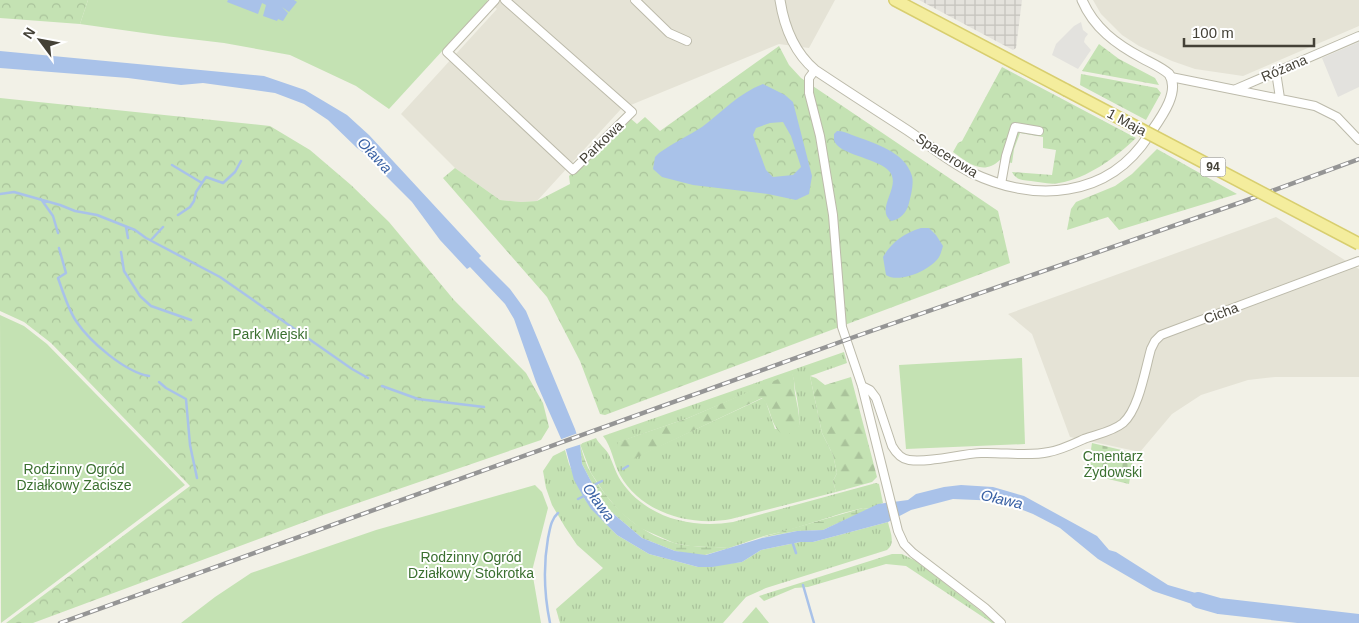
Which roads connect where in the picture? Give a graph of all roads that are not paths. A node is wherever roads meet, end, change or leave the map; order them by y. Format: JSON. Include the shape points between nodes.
{"nodes":[{"id":1,"x":495,"y":0,"type":"edge"},
{"id":2,"x":505,"y":0,"type":"edge"},
{"id":3,"x":635,"y":0,"type":"edge"},
{"id":4,"x":780,"y":0,"type":"edge"},
{"id":5,"x":895,"y":0,"type":"edge"},
{"id":6,"x":1082,"y":0,"type":"edge"},
{"id":7,"x":1359,"y":36,"type":"edge"},
{"id":8,"x":687,"y":41,"type":"dead end"},
{"id":9,"x":815,"y":70,"type":"junction"},
{"id":10,"x":1276,"y":72,"type":"junction"},
{"id":11,"x":1171,"y":77,"type":"junction"},
{"id":12,"x":1236,"y":89,"type":"junction"},
{"id":13,"x":1280,"y":98,"type":"junction"},
{"id":14,"x":1039,"y":131,"type":"dead end"},
{"id":15,"x":1359,"y":140,"type":"edge"},
{"id":16,"x":1001,"y":184,"type":"junction"},
{"id":17,"x":1359,"y":244,"type":"edge"},
{"id":18,"x":1359,"y":261,"type":"edge"},
{"id":19,"x":861,"y":383,"type":"junction"},
{"id":20,"x":1001,"y":623,"type":"edge"}],
"edges":[{"from":1,"to":2,"type":"street","name":"Parkowa","via":[[447,52],[573,170],[632,112]]},
{"from":3,"to":8,"type":"street","via":[[669,33]]},
{"from":4,"to":9,"type":"street","name":"Spacerowa","via":[[788,31],[799,52]]},
{"from":5,"to":17,"type":"main road","name":"1 Maja","number":"94","bridge":true},
{"from":6,"to":11,"type":"street","via":[[1095,23],[1108,37],[1162,68]]},
{"from":7,"to":10,"type":"street","name":"Różana"},
{"from":9,"to":16,"type":"street","name":"Spacerowa","via":[[962,167]]},
{"from":9,"to":19,"type":"street","via":[[809,78],[809,93],[833,215],[842,327]]},
{"from":10,"to":12,"type":"street","name":"Różana"},
{"from":10,"to":13,"type":"street"},
{"from":11,"to":12,"type":"street"},
{"from":11,"to":16,"type":"street","name":"Spacerowa","via":[[1172,94],[1156,124],[1135,153],[1109,173],[1089,184],[1056,192]]},
{"from":12,"to":13,"type":"street"},
{"from":13,"to":15,"type":"street","via":[[1320,107],[1337,117]]},
{"from":14,"to":16,"type":"street","via":[[1015,127]]},
{"from":18,"to":19,"type":"street","name":"Cicha","via":[[1161,335],[1151,349],[1131,413],[1122,424],[1049,452],[1032,455],[974,453],[920,460],[901,457],[895,452],[886,431],[876,398]]},
{"from":19,"to":20,"type":"street","via":[[885,485],[904,544]]}]}
